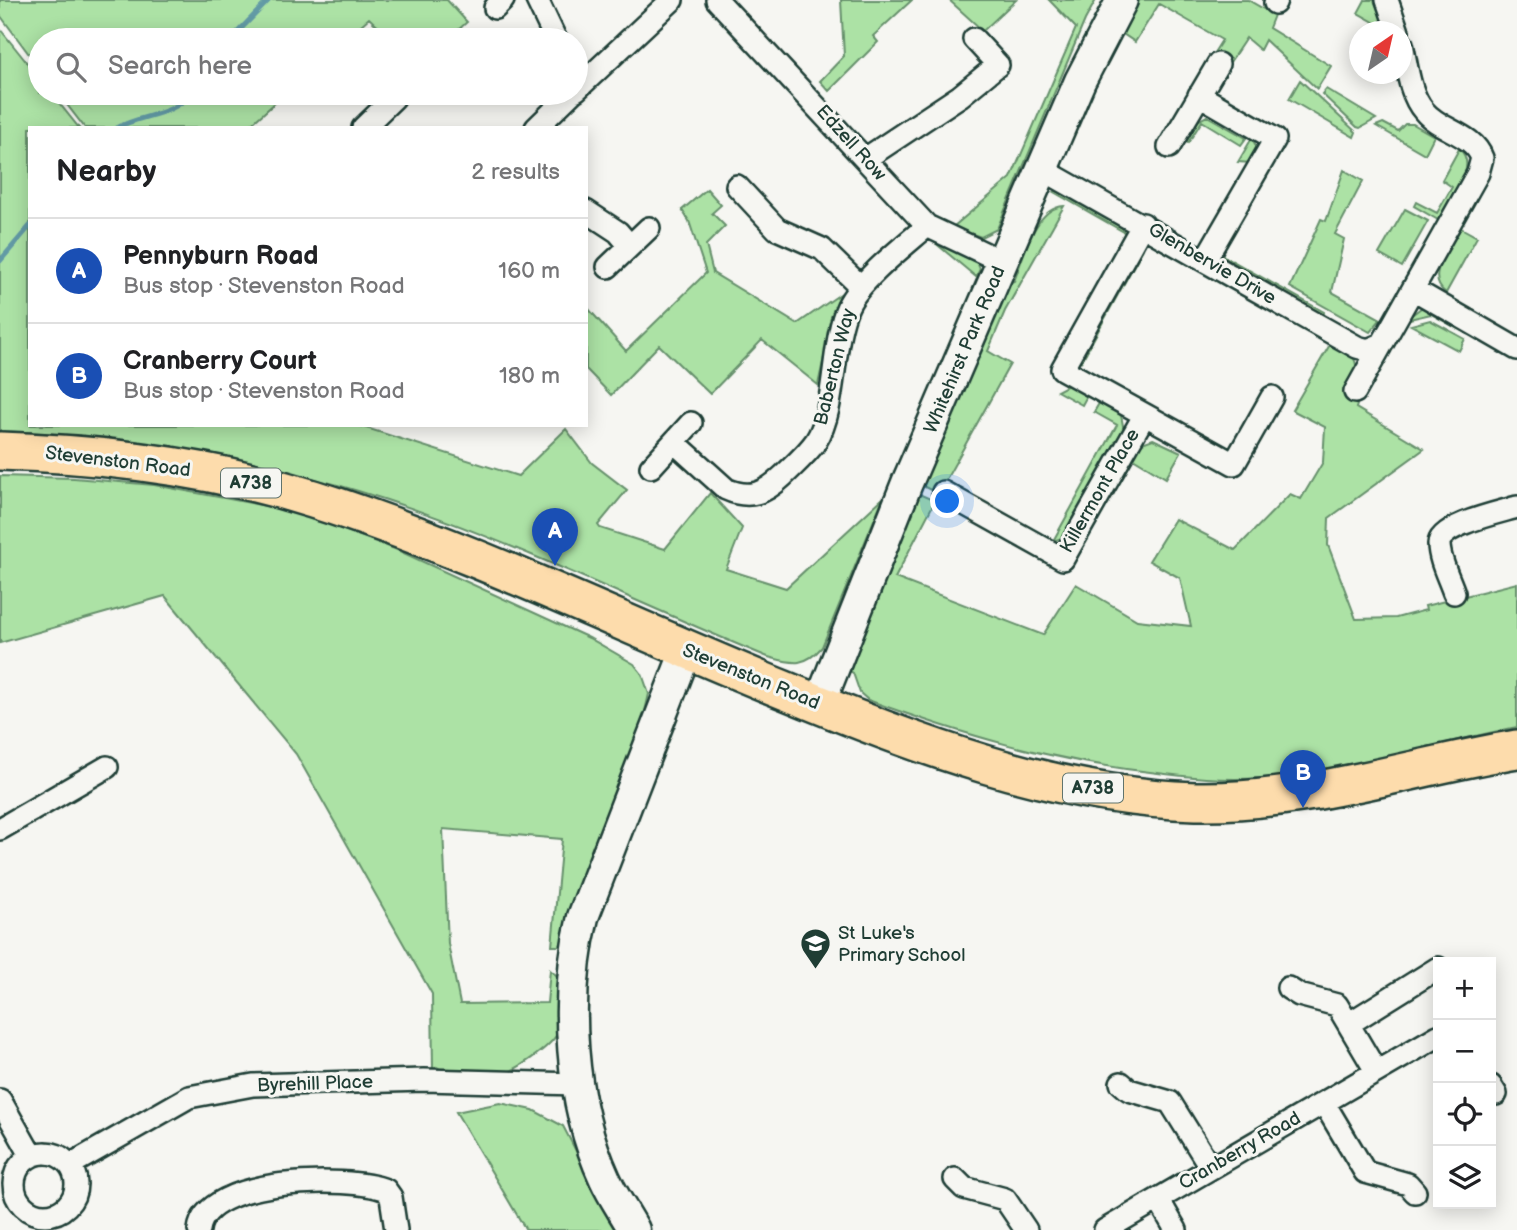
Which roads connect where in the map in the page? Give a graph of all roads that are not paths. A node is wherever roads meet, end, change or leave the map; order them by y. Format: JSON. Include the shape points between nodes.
{"nodes":[{"id":1,"x":537,"y":0,"type":"edge"},
{"id":2,"x":672,"y":0,"type":"edge"},
{"id":3,"x":717,"y":0,"type":"edge"},
{"id":4,"x":1122,"y":0,"type":"edge"},
{"id":5,"x":1387,"y":0,"type":"edge"},
{"id":6,"x":1394,"y":21,"type":"edge"},
{"id":7,"x":550,"y":28,"type":"edge"},
{"id":8,"x":974,"y":39,"type":"dead end"},
{"id":9,"x":1218,"y":64,"type":"dead end"},
{"id":10,"x":588,"y":73,"type":"edge"},
{"id":11,"x":1411,"y":84,"type":"edge"},
{"id":12,"x":1199,"y":95,"type":"junction"},
{"id":13,"x":388,"y":105,"type":"edge"},
{"id":14,"x":557,"y":105,"type":"edge"},
{"id":15,"x":371,"y":125,"type":"edge"},
{"id":16,"x":538,"y":126,"type":"edge"},
{"id":17,"x":1168,"y":147,"type":"dead end"},
{"id":18,"x":865,"y":159,"type":"junction"},
{"id":19,"x":1042,"y":169,"type":"junction"},
{"id":20,"x":737,"y":186,"type":"dead end"},
{"id":21,"x":588,"y":212,"type":"edge"},
{"id":22,"x":1143,"y":225,"type":"junction"},
{"id":23,"x":927,"y":226,"type":"junction"},
{"id":24,"x":649,"y":228,"type":"dead end"},
{"id":25,"x":630,"y":246,"type":"junction"},
{"id":26,"x":1205,"y":260,"type":"junction"},
{"id":27,"x":1003,"y":262,"type":"junction"},
{"id":28,"x":608,"y":267,"type":"dead end"},
{"id":29,"x":861,"y":287,"type":"junction"},
{"id":30,"x":1413,"y":289,"type":"junction"},
{"id":31,"x":1382,"y":344,"type":"junction"},
{"id":32,"x":1517,"y":349,"type":"edge"},
{"id":33,"x":1355,"y":392,"type":"dead end"},
{"id":34,"x":1272,"y":397,"type":"dead end"},
{"id":35,"x":1144,"y":416,"type":"junction"},
{"id":36,"x":691,"y":423,"type":"dead end"},
{"id":37,"x":674,"y":442,"type":"junction"},
{"id":38,"x":0,"y":451,"type":"edge"},
{"id":39,"x":651,"y":467,"type":"dead end"},
{"id":40,"x":943,"y":492,"type":"dead end"},
{"id":41,"x":1517,"y":507,"type":"edge"},
{"id":42,"x":1454,"y":593,"type":"dead end"},
{"id":43,"x":686,"y":651,"type":"junction"},
{"id":44,"x":819,"y":705,"type":"junction"},
{"id":45,"x":1517,"y":749,"type":"edge"},
{"id":46,"x":107,"y":767,"type":"dead end"},
{"id":47,"x":0,"y":829,"type":"edge"},
{"id":48,"x":1433,"y":971,"type":"edge"},
{"id":49,"x":1288,"y":988,"type":"dead end"},
{"id":50,"x":1350,"y":1023,"type":"junction"},
{"id":51,"x":1433,"y":1040,"type":"edge"},
{"id":52,"x":1376,"y":1072,"type":"junction"},
{"id":53,"x":1121,"y":1083,"type":"dead end"},
{"id":54,"x":578,"y":1084,"type":"junction"},
{"id":55,"x":0,"y":1100,"type":"edge"},
{"id":56,"x":1324,"y":1103,"type":"junction"},
{"id":57,"x":31,"y":1155,"type":"junction"},
{"id":58,"x":70,"y":1166,"type":"junction"},
{"id":59,"x":1211,"y":1168,"type":"junction"},
{"id":60,"x":955,"y":1179,"type":"dead end"},
{"id":61,"x":1415,"y":1192,"type":"dead end"},
{"id":62,"x":1158,"y":1199,"type":"junction"},
{"id":63,"x":9,"y":1204,"type":"edge"},
{"id":64,"x":54,"y":1222,"type":"edge"},
{"id":65,"x":199,"y":1230,"type":"edge"},
{"id":66,"x":396,"y":1230,"type":"edge"},
{"id":67,"x":634,"y":1230,"type":"edge"},
{"id":68,"x":1026,"y":1230,"type":"edge"},
{"id":69,"x":1105,"y":1230,"type":"edge"},
{"id":70,"x":1176,"y":1230,"type":"edge"}],
"edges":[{"from":1,"to":7,"type":"street"},
{"from":2,"to":10,"type":"street"},
{"from":3,"to":18,"type":"street","name":"Edzell Row"},
{"from":4,"to":19,"type":"street","name":"Whitehirst Park Road"},
{"from":5,"to":6,"type":"street"},
{"from":8,"to":18,"type":"street","via":[[998,65]]},
{"from":9,"to":12,"type":"street"},
{"from":11,"to":30,"type":"street","via":[[1433,121],[1470,141],[1482,158]]},
{"from":12,"to":17,"type":"street"},
{"from":12,"to":26,"type":"street","via":[[1275,139]]},
{"from":13,"to":15,"type":"street"},
{"from":14,"to":16,"type":"street"},
{"from":18,"to":23,"type":"street","name":"Edzell Row"},
{"from":19,"to":22,"type":"street","name":"Glenbervie Drive"},
{"from":19,"to":27,"type":"street","name":"Whitehirst Park Road"},
{"from":20,"to":29,"type":"street","via":[[777,229],[822,249]]},
{"from":21,"to":25,"type":"street"},
{"from":22,"to":26,"type":"street","name":"Glenbervie Drive"},
{"from":22,"to":35,"type":"street","name":"Killermont Place","via":[[1062,369]]},
{"from":23,"to":27,"type":"street","name":"Edzell Row"},
{"from":23,"to":29,"type":"street","name":"Baberton Way"},
{"from":24,"to":25,"type":"street"},
{"from":25,"to":28,"type":"street"},
{"from":26,"to":31,"type":"street","name":"Glenbervie Drive","via":[[1357,347],[1368,350]]},
{"from":27,"to":44,"type":"street","name":"Whitehirst Park Road","via":[[907,483]]},
{"from":29,"to":37,"type":"street","name":"Baberton Way","via":[[845,316],[822,429],[772,486],[750,496],[736,494]]},
{"from":30,"to":31,"type":"street"},
{"from":30,"to":32,"type":"street"},
{"from":31,"to":33,"type":"street"},
{"from":34,"to":35,"type":"street","name":"Killermont Place","via":[[1234,464]]},
{"from":35,"to":40,"type":"street","name":"Killermont Place","via":[[1063,559]]},
{"from":36,"to":37,"type":"street"},
{"from":37,"to":39,"type":"street"},
{"from":38,"to":43,"type":"highway","name":"Stevenston Road","number":"A738","via":[[136,461],[311,498],[402,530]]},
{"from":41,"to":42,"type":"street","via":[[1443,534],[1439,545]]},
{"from":43,"to":44,"type":"highway","name":"Stevenston Road","number":"A738"},
{"from":43,"to":54,"type":"street","via":[[580,931],[573,963],[571,1030]]},
{"from":44,"to":45,"type":"highway","name":"Stevenston Road","number":"A738","via":[[986,766],[1125,794],[1195,801],[1322,792]]},
{"from":46,"to":47,"type":"street"},
{"from":48,"to":50,"type":"street"},
{"from":49,"to":50,"type":"street","via":[[1337,1005]]},
{"from":50,"to":52,"type":"street"},
{"from":51,"to":52,"type":"street","name":"Cranberry Road"},
{"from":52,"to":56,"type":"street","name":"Cranberry Road"},
{"from":53,"to":59,"type":"street","via":[[1129,1090],[1170,1102]]},
{"from":54,"to":58,"type":"street","name":"Byrehill Place","via":[[424,1080],[253,1085],[189,1097]]},
{"from":54,"to":67,"type":"street","via":[[604,1178]]},
{"from":55,"to":57,"type":"street"},
{"from":56,"to":59,"type":"street","name":"Cranberry Road"},
{"from":56,"to":61,"type":"street","via":[[1365,1172],[1408,1184]]},
{"from":57,"to":58,"type":"street","via":[[54,1154]]},
{"from":57,"to":63,"type":"street","via":[[14,1176]]},
{"from":58,"to":64,"type":"street","via":[[75,1175],[74,1196]]},
{"from":59,"to":62,"type":"street","name":"Cranberry Road"},
{"from":60,"to":68,"type":"street","via":[[964,1188],[1005,1199]]},
{"from":62,"to":69,"type":"street","name":"Cranberry Road"},
{"from":62,"to":70,"type":"street"},
{"from":63,"to":64,"type":"street"},
{"from":65,"to":66,"type":"street","via":[[201,1219],[234,1196],[263,1186],[310,1182],[386,1190]]}]}
